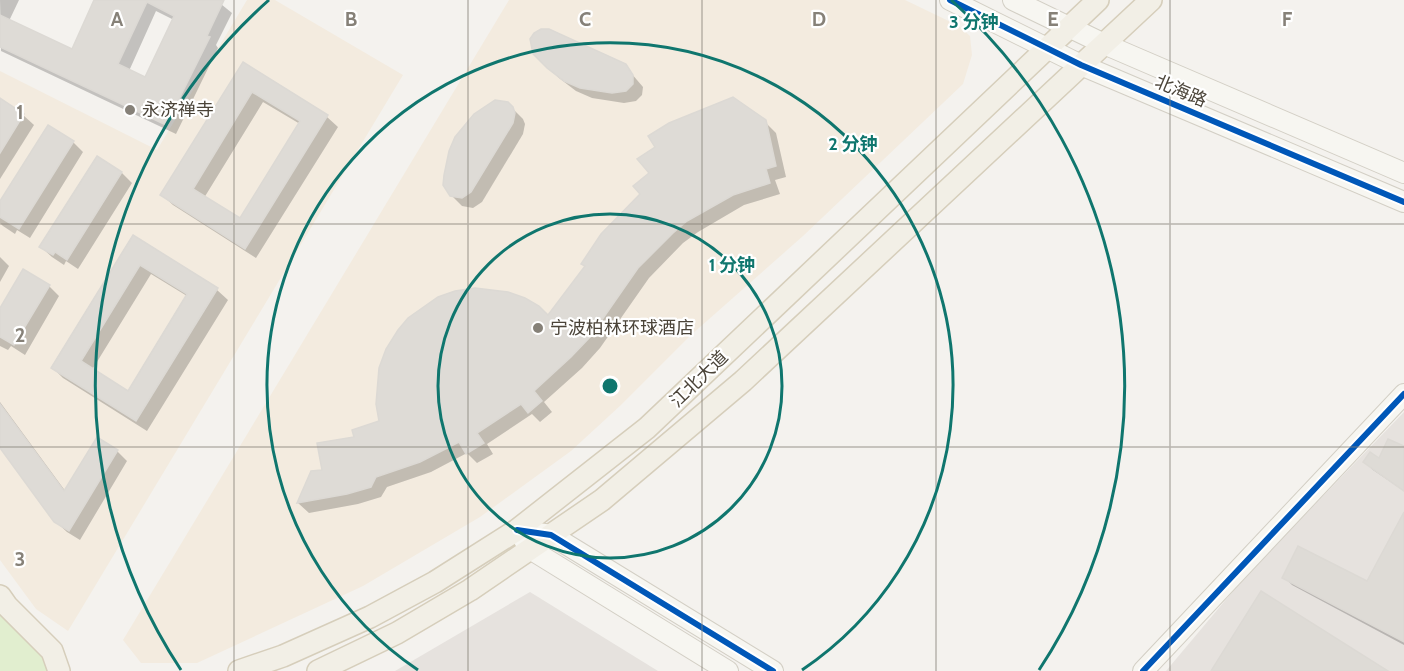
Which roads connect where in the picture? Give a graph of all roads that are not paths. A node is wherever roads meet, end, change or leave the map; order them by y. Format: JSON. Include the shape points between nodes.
{"nodes":[{"id":1,"x":950,"y":0,"type":"edge"},
{"id":2,"x":1013,"y":0,"type":"edge"},
{"id":3,"x":1098,"y":0,"type":"edge"},
{"id":4,"x":1151,"y":0,"type":"edge"},
{"id":5,"x":1069,"y":28,"type":"junction"},
{"id":6,"x":1104,"y":44,"type":"junction"},
{"id":7,"x":1047,"y":48,"type":"junction"},
{"id":8,"x":1081,"y":65,"type":"junction"},
{"id":9,"x":1404,"y":173,"type":"edge"},
{"id":10,"x":1404,"y":202,"type":"edge"},
{"id":11,"x":1404,"y":394,"type":"edge"},
{"id":12,"x":517,"y":530,"type":"junction"},
{"id":13,"x":551,"y":535,"type":"junction"},
{"id":14,"x":530,"y":549,"type":"junction"},
{"id":15,"x":0,"y":596,"type":"edge"},
{"id":16,"x":59,"y":671,"type":"edge"},
{"id":17,"x":239,"y":671,"type":"edge"},
{"id":18,"x":318,"y":671,"type":"edge"},
{"id":19,"x":728,"y":671,"type":"edge"},
{"id":20,"x":773,"y":671,"type":"edge"},
{"id":21,"x":1143,"y":671,"type":"edge"}],
"edges":[{"from":1,"to":7,"type":"street","name":"北海路"},
{"from":2,"to":5,"type":"street","name":"北海路"},
{"from":3,"to":5,"type":"main road","name":"江北大道"},
{"from":4,"to":6,"type":"main road","name":"江北大道"},
{"from":5,"to":6,"type":"street","name":"北海路"},
{"from":5,"to":7,"type":"main road","name":"江北大道"},
{"from":6,"to":8,"type":"main road","name":"江北大道"},
{"from":6,"to":9,"type":"street","name":"北海路"},
{"from":7,"to":8,"type":"street","name":"北海路"},
{"from":7,"to":12,"type":"main road","name":"江北大道","via":[[647,428]]},
{"from":8,"to":10,"type":"street","name":"北海路"},
{"from":8,"to":13,"type":"main road","name":"江北大道","via":[[743,381],[602,500]]},
{"from":11,"to":21,"type":"street"},
{"from":12,"to":13,"type":"street"},
{"from":12,"to":14,"type":"street"},
{"from":12,"to":17,"type":"main road","name":"江北大道","via":[[370,617]]},
{"from":13,"to":14,"type":"main road","name":"江北大道"},
{"from":13,"to":20,"type":"street"},
{"from":14,"to":18,"type":"main road","name":"江北大道","via":[[397,633]]},
{"from":14,"to":19,"type":"street"},
{"from":15,"to":16,"type":"main road","via":[[52,651]]}]}
